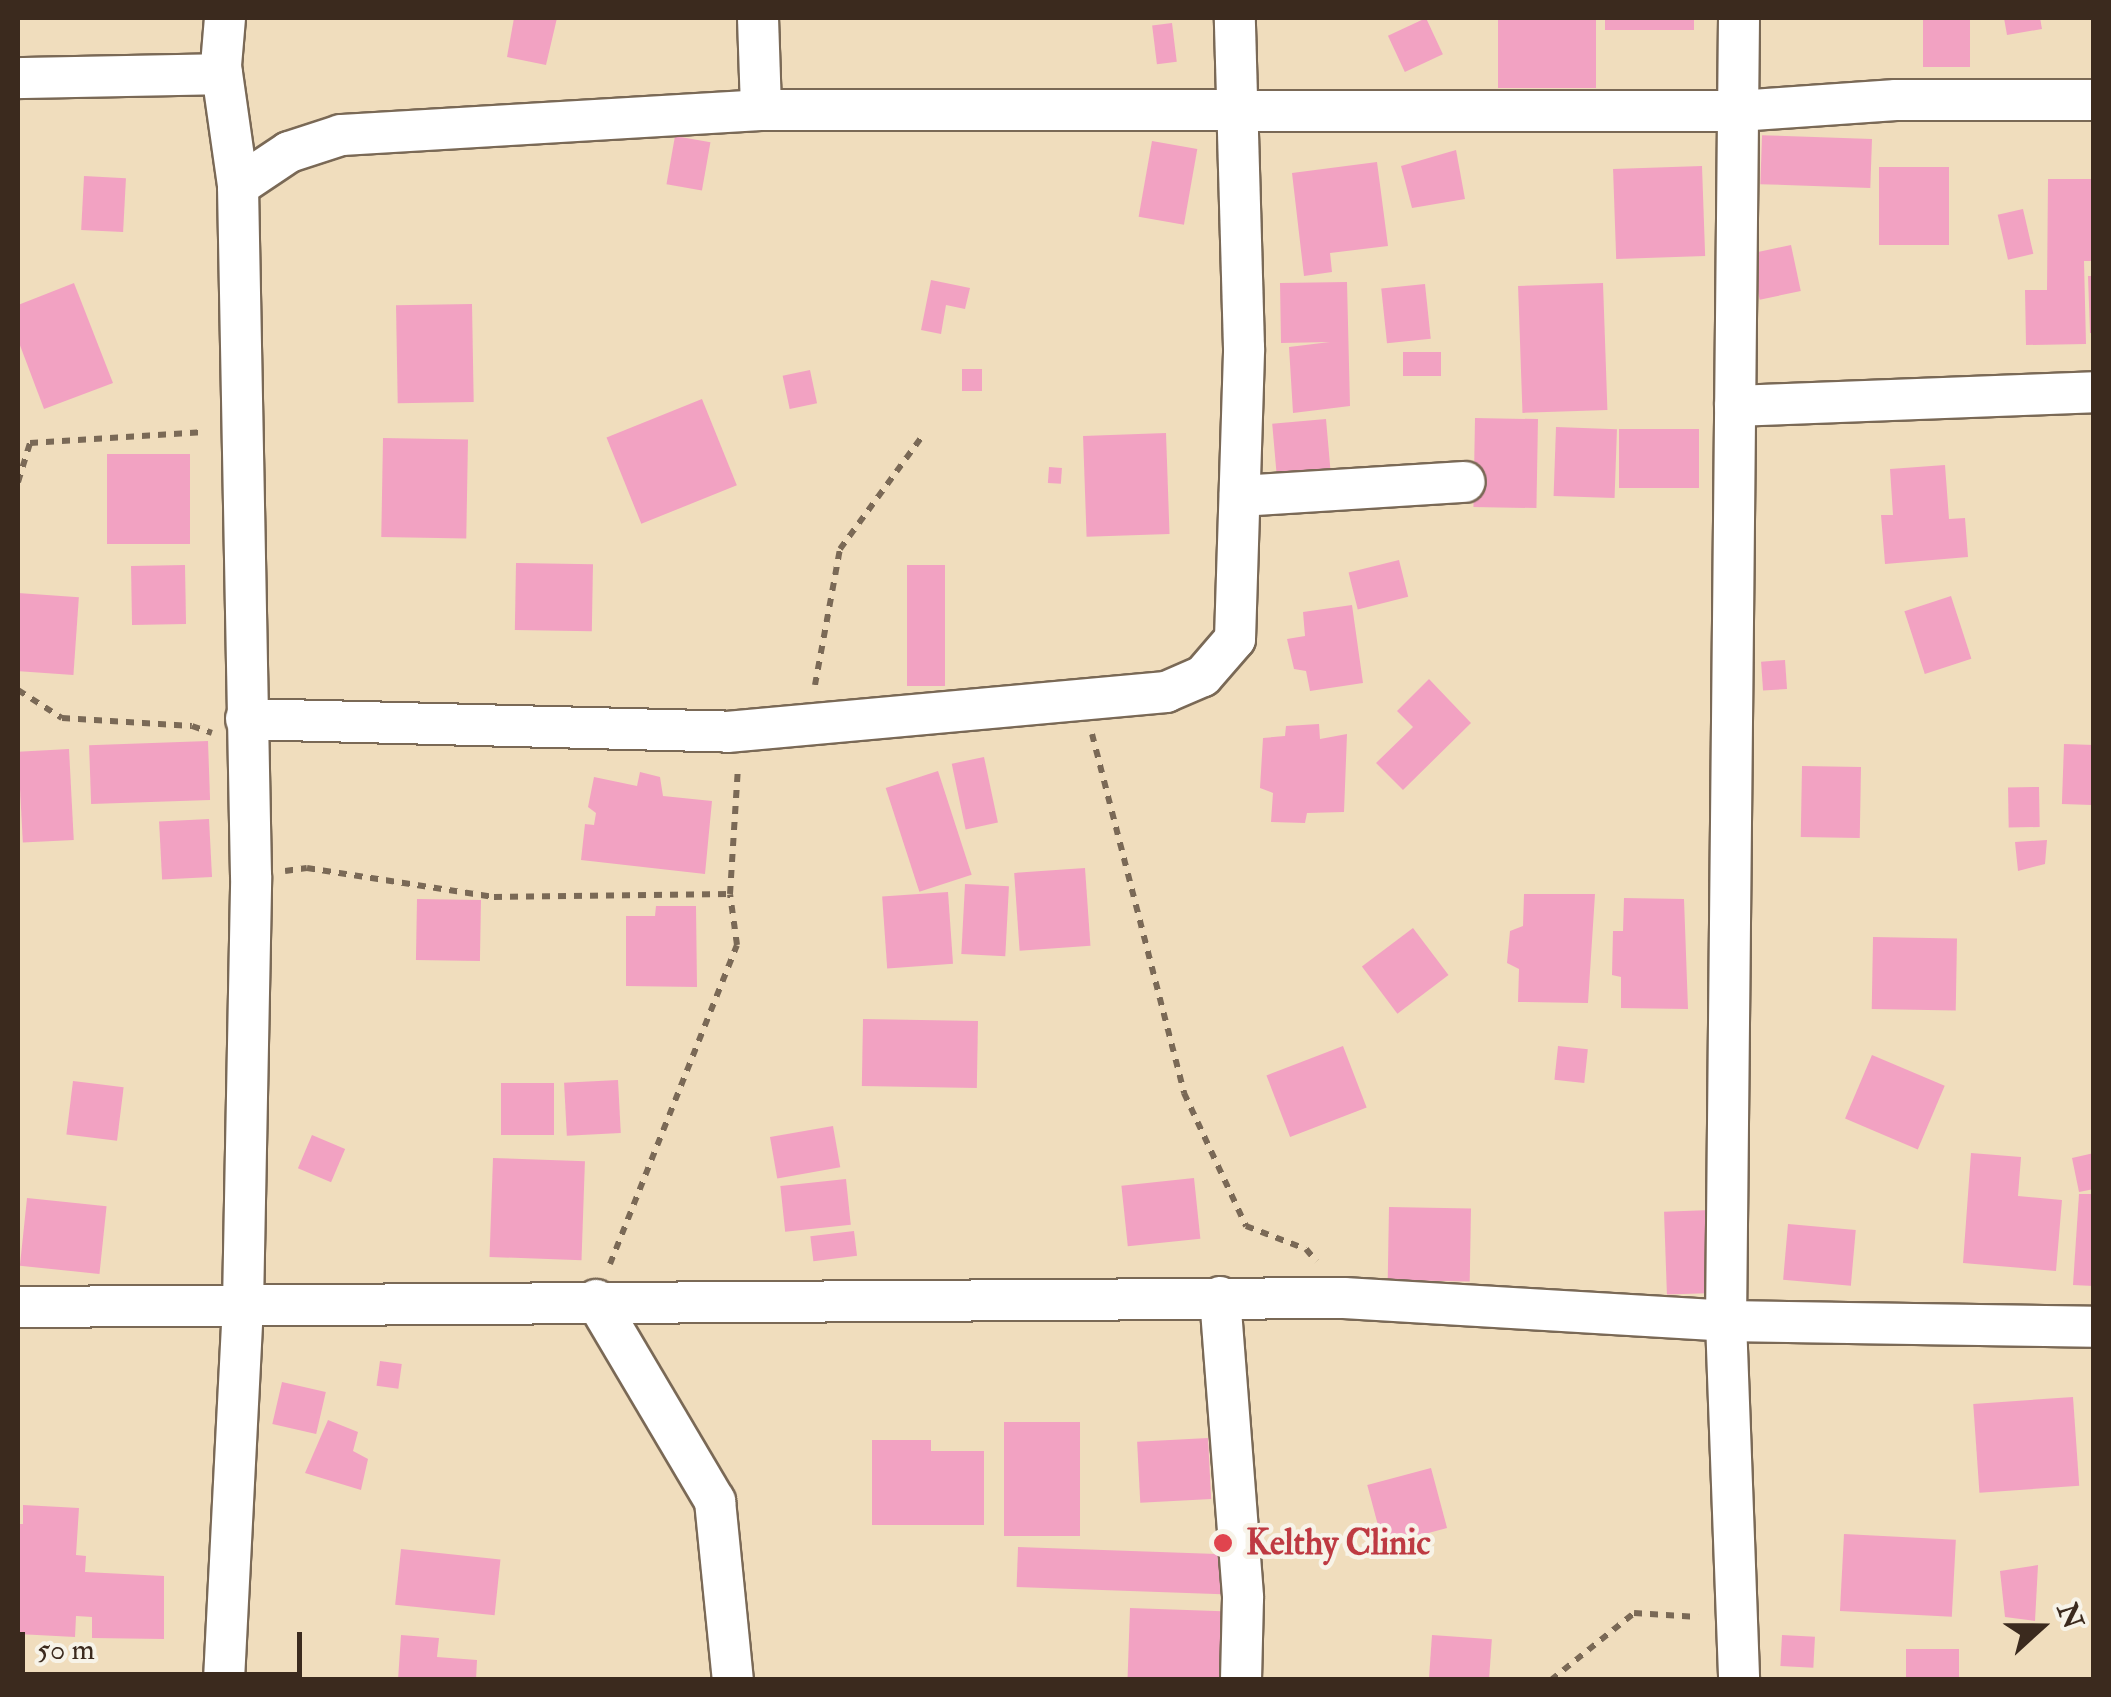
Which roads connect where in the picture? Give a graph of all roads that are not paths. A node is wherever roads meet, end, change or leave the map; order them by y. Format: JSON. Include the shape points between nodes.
{"nodes":[{"id":1,"x":225,"y":18,"type":"edge"},
{"id":2,"x":758,"y":18,"type":"edge"},
{"id":3,"x":1235,"y":18,"type":"edge"},
{"id":4,"x":1739,"y":18,"type":"edge"},
{"id":5,"x":222,"y":74,"type":"junction"},
{"id":6,"x":18,"y":78,"type":"edge"},
{"id":7,"x":2094,"y":100,"type":"edge"},
{"id":8,"x":1240,"y":106,"type":"junction"},
{"id":9,"x":760,"y":110,"type":"junction"},
{"id":10,"x":1738,"y":110,"type":"junction"},
{"id":11,"x":238,"y":186,"type":"junction"},
{"id":12,"x":2094,"y":392,"type":"edge"},
{"id":13,"x":1735,"y":406,"type":"junction"},
{"id":14,"x":1465,"y":482,"type":"dead end"},
{"id":15,"x":1240,"y":496,"type":"junction"},
{"id":16,"x":246,"y":732,"type":"junction"},
{"id":17,"x":1220,"y":1297,"type":"junction"},
{"id":18,"x":596,"y":1300,"type":"junction"},
{"id":19,"x":243,"y":1304,"type":"junction"},
{"id":20,"x":18,"y":1308,"type":"edge"},
{"id":21,"x":1726,"y":1321,"type":"junction"},
{"id":22,"x":2094,"y":1327,"type":"edge"},
{"id":23,"x":224,"y":1680,"type":"edge"},
{"id":24,"x":733,"y":1680,"type":"edge"},
{"id":25,"x":1241,"y":1680,"type":"edge"},
{"id":26,"x":1740,"y":1680,"type":"edge"}],
"edges":[{"from":1,"to":5,"type":"street"},
{"from":2,"to":9,"type":"street"},
{"from":3,"to":8,"type":"street"},
{"from":4,"to":10,"type":"street"},
{"from":5,"to":6,"type":"street"},
{"from":5,"to":11,"type":"street"},
{"from":7,"to":10,"type":"street","via":[[1896,100]]},
{"from":8,"to":9,"type":"street"},
{"from":8,"to":10,"type":"street"},
{"from":8,"to":15,"type":"street"},
{"from":9,"to":11,"type":"street","via":[[341,135],[288,152]]},
{"from":10,"to":13,"type":"street"},
{"from":11,"to":16,"type":"street"},
{"from":12,"to":13,"type":"street"},
{"from":13,"to":21,"type":"street"},
{"from":14,"to":15,"type":"street"},
{"from":15,"to":16,"type":"street","via":[[1235,639],[1203,676],[1166,692],[740,730]]},
{"from":16,"to":19,"type":"street","via":[[251,876]]},
{"from":17,"to":18,"type":"street"},
{"from":17,"to":21,"type":"street"},
{"from":17,"to":25,"type":"street","via":[[1243,1598]]},
{"from":18,"to":19,"type":"street"},
{"from":18,"to":24,"type":"street","via":[[715,1501]]},
{"from":19,"to":20,"type":"street"},
{"from":19,"to":23,"type":"street"},
{"from":21,"to":22,"type":"street"},
{"from":21,"to":26,"type":"street"}]}
